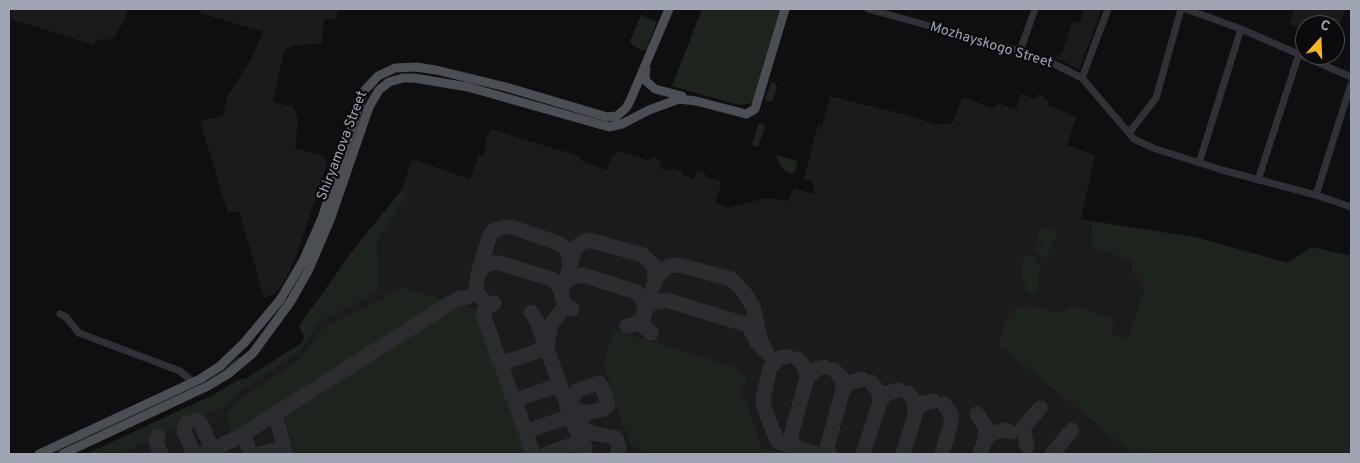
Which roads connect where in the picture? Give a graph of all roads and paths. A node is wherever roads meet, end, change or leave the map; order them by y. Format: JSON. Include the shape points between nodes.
{"nodes":[{"id":1,"x":669,"y":9,"type":"edge"},
{"id":2,"x":785,"y":9,"type":"edge"},
{"id":3,"x":868,"y":9,"type":"edge"},
{"id":4,"x":1035,"y":9,"type":"edge"},
{"id":5,"x":1108,"y":9,"type":"edge"},
{"id":6,"x":1181,"y":9,"type":"edge"},
{"id":7,"x":1186,"y":9,"type":"edge"},
{"id":8,"x":1241,"y":29,"type":"junction"},
{"id":9,"x":1020,"y":52,"type":"junction"},
{"id":10,"x":1295,"y":52,"type":"edge"},
{"id":11,"x":647,"y":61,"type":"junction"},
{"id":12,"x":1295,"y":65,"type":"edge"},
{"id":13,"x":1324,"y":65,"type":"edge"},
{"id":14,"x":1351,"y":77,"type":"edge"},
{"id":15,"x":1082,"y":78,"type":"junction"},
{"id":16,"x":1351,"y":84,"type":"edge"},
{"id":17,"x":696,"y":100,"type":"junction"},
{"id":18,"x":1130,"y":133,"type":"junction"},
{"id":19,"x":1199,"y":164,"type":"junction"},
{"id":20,"x":1258,"y":180,"type":"junction"},
{"id":21,"x":1316,"y":195,"type":"junction"},
{"id":22,"x":1351,"y":207,"type":"edge"},
{"id":23,"x":60,"y":314,"type":"dead end"},
{"id":24,"x":265,"y":320,"type":"junction"},
{"id":25,"x":276,"y":323,"type":"junction"},
{"id":26,"x":234,"y":353,"type":"junction"},
{"id":27,"x":244,"y":361,"type":"junction"},
{"id":28,"x":193,"y":382,"type":"junction"},
{"id":29,"x":39,"y":454,"type":"edge"},
{"id":30,"x":63,"y":454,"type":"edge"}],
"edges":[{"from":1,"to":11,"type":"main road","name":"Shiryamova Street"},
{"from":2,"to":17,"type":"main road","name":"Shiryamova Street","via":[[752,112],[742,114]]},
{"from":3,"to":9,"type":"street","name":"Mozhayskogo Street"},
{"from":4,"to":9,"type":"street"},
{"from":5,"to":15,"type":"street"},
{"from":6,"to":18,"type":"street","via":[[1156,98]]},
{"from":7,"to":8,"type":"street"},
{"from":8,"to":10,"type":"street"},
{"from":8,"to":19,"type":"street"},
{"from":9,"to":15,"type":"street","name":"Mozhayskogo Street"},
{"from":11,"to":17,"type":"main road","via":[[646,81],[655,88]]},
{"from":11,"to":24,"type":"main road","name":"Shiryamova Street","via":[[626,108],[622,114],[613,117],[436,70],[395,68],[378,76],[364,91],[310,247],[284,296]]},
{"from":12,"to":20,"type":"street"},
{"from":13,"to":14,"type":"street"},
{"from":15,"to":18,"type":"street","name":"Mozhayskogo Street"},
{"from":16,"to":21,"type":"street"},
{"from":17,"to":25,"type":"main road","name":"Shiryamova Street","via":[[675,100],[628,122],[609,127],[461,85],[414,78],[389,82],[374,96],[318,248]]},
{"from":18,"to":19,"type":"street","name":"Mozhayskogo Street","via":[[1134,139],[1153,148]]},
{"from":19,"to":20,"type":"street","name":"Mozhayskogo Street"},
{"from":20,"to":21,"type":"street","name":"Mozhayskogo Street"},
{"from":21,"to":22,"type":"street","name":"Mozhayskogo Street"},
{"from":23,"to":28,"type":"street","via":[[66,316],[78,333],[180,371]]},
{"from":24,"to":25,"type":"main road","via":[[261,329],[265,333]]},
{"from":24,"to":26,"type":"main road","name":"Shiryamova Street"},
{"from":25,"to":27,"type":"main road","name":"Shiryamova Street"},
{"from":26,"to":27,"type":"main road","via":[[239,350],[245,352]]},
{"from":26,"to":28,"type":"main road","name":"Shiryamova Street","via":[[220,366]]},
{"from":27,"to":30,"type":"main road","name":"Shiryamova Street","via":[[208,386]]},
{"from":28,"to":29,"type":"main road","name":"Shiryamova Street"}]}
